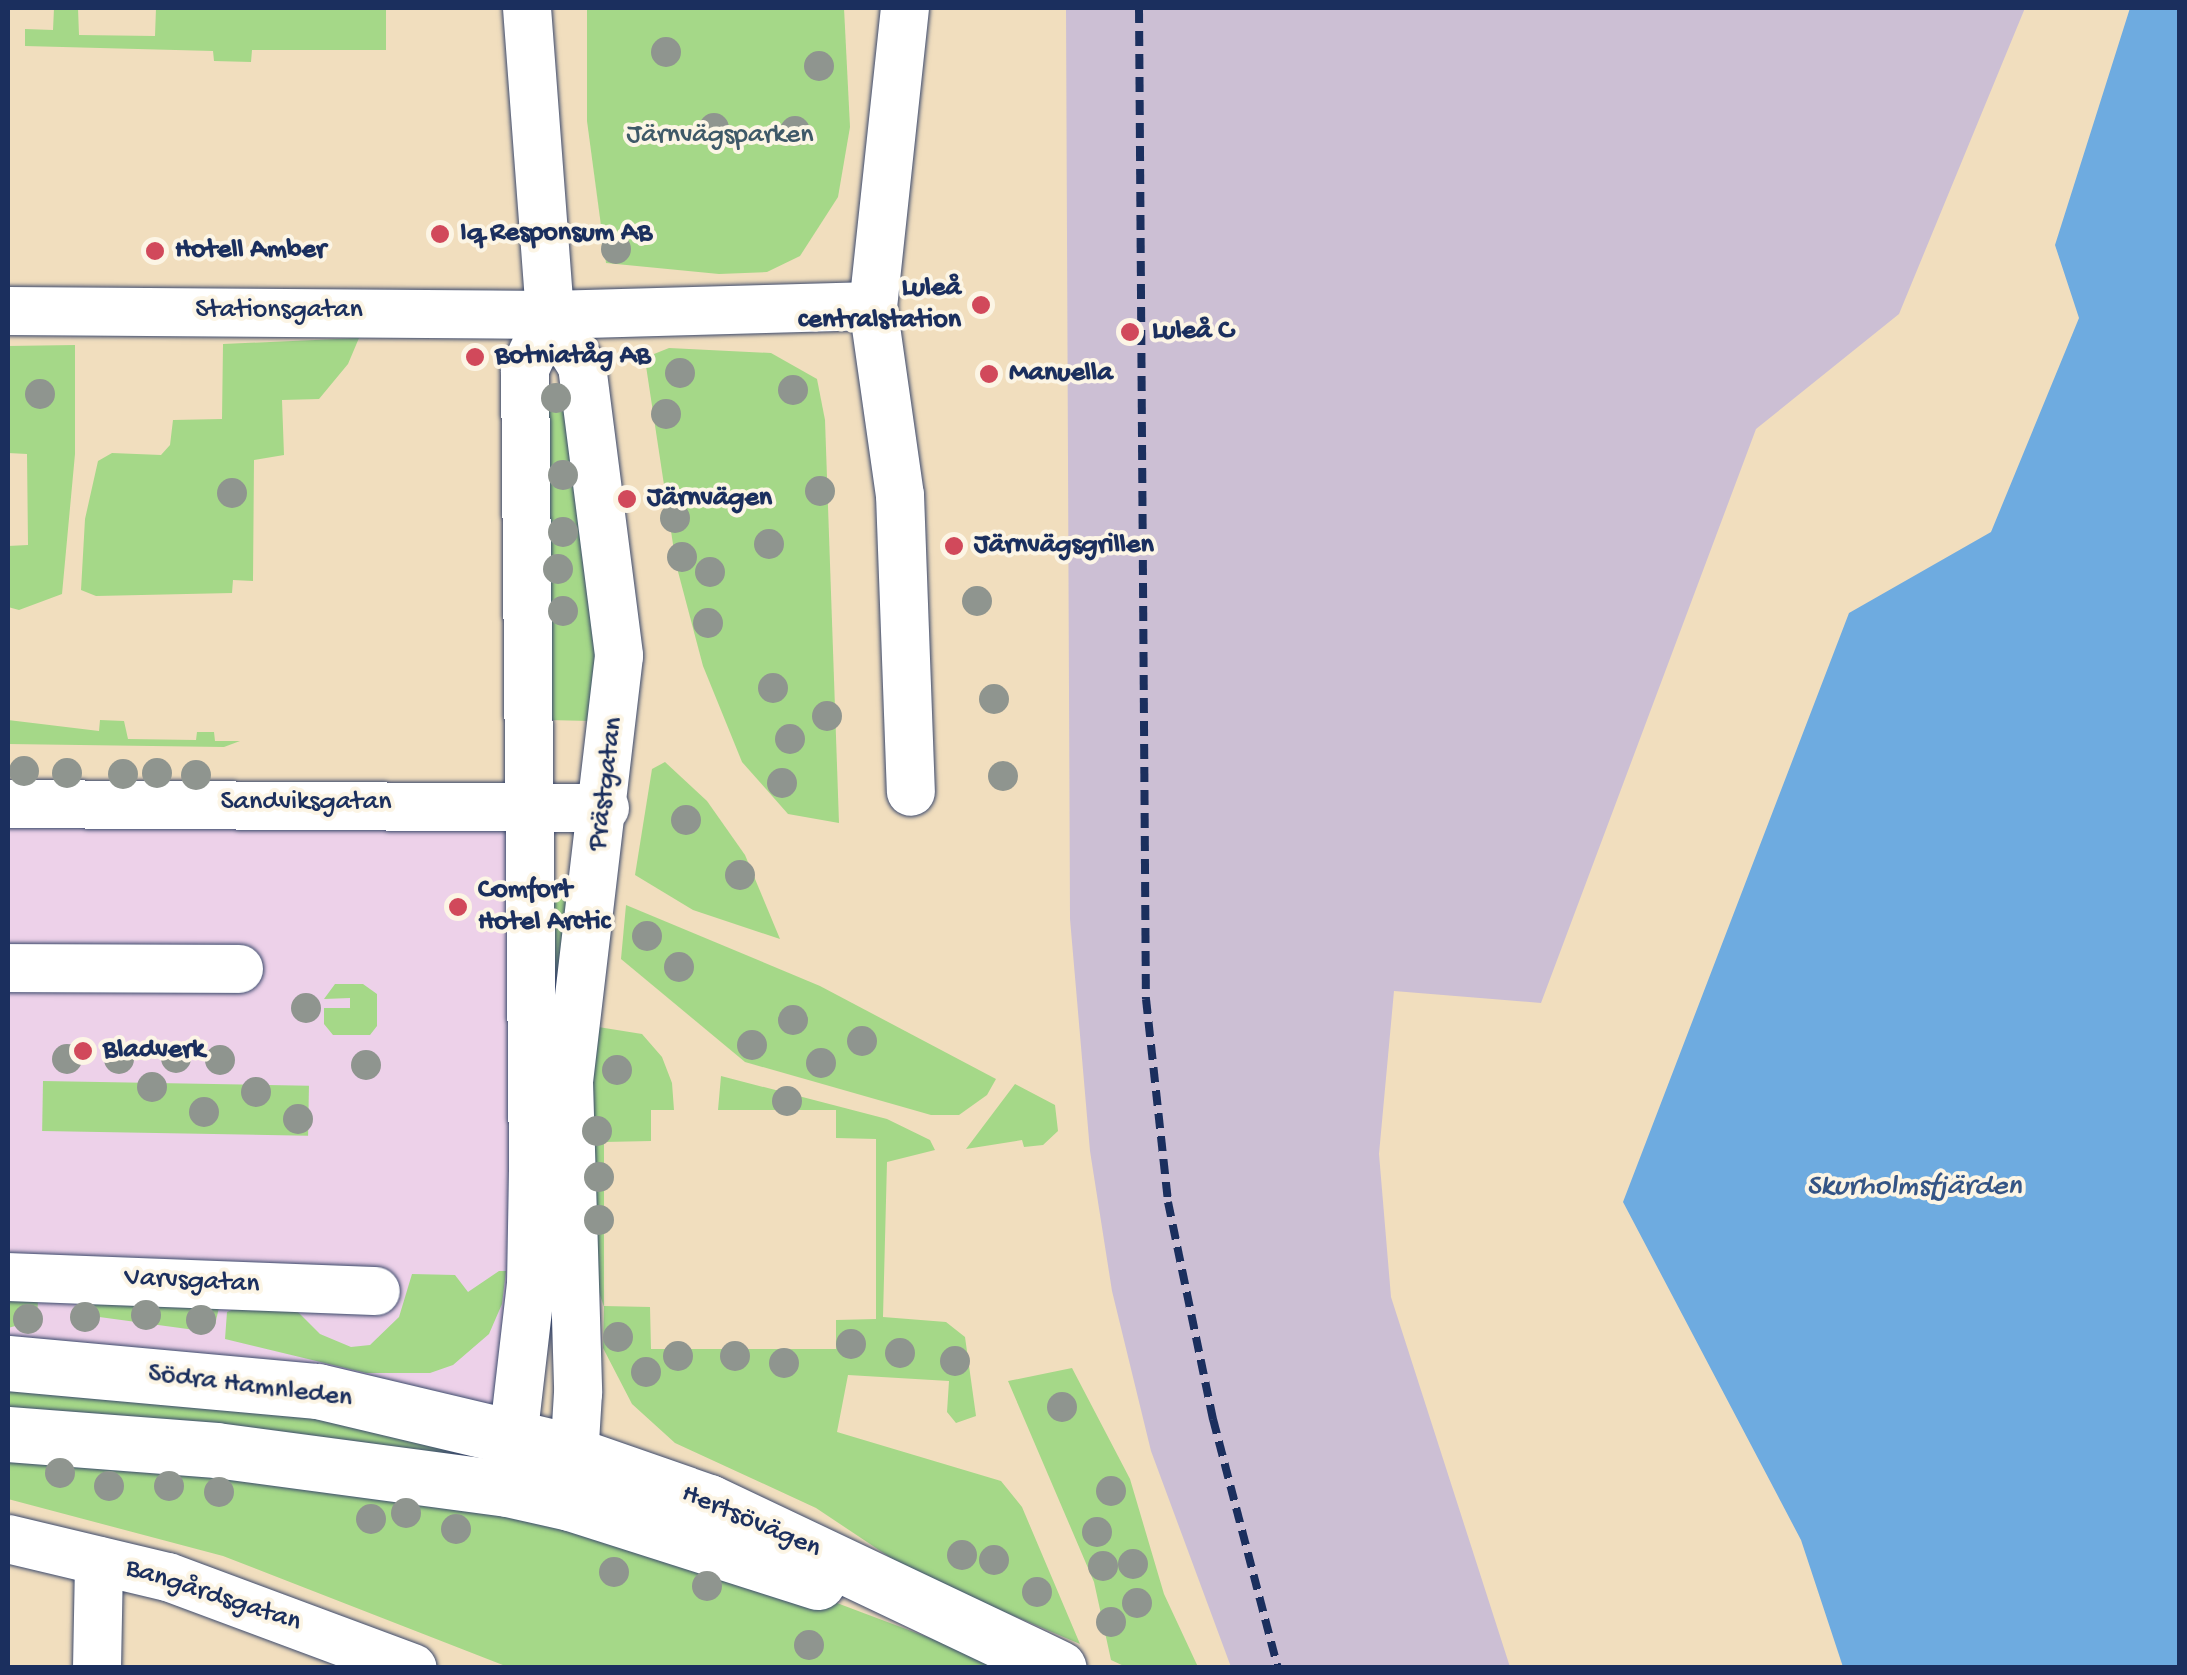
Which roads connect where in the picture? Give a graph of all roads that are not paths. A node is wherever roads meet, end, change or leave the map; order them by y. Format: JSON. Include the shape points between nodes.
{"nodes":[{"id":1,"x":527,"y":8,"type":"edge"},
{"id":2,"x":905,"y":8,"type":"edge"},
{"id":3,"x":873,"y":306,"type":"junction"},
{"id":4,"x":8,"y":310,"type":"edge"},
{"id":5,"x":550,"y":315,"type":"junction"},
{"id":6,"x":912,"y":792,"type":"dead end"},
{"id":7,"x":8,"y":804,"type":"edge"},
{"id":8,"x":530,"y":804,"type":"junction"},
{"id":9,"x":605,"y":808,"type":"junction"},
{"id":10,"x":8,"y":968,"type":"edge"},
{"id":11,"x":239,"y":969,"type":"dead end"},
{"id":12,"x":8,"y":1277,"type":"edge"},
{"id":13,"x":376,"y":1291,"type":"dead end"},
{"id":14,"x":8,"y":1362,"type":"edge"},
{"id":15,"x":8,"y":1434,"type":"edge"},
{"id":16,"x":543,"y":1471,"type":"junction"},
{"id":17,"x":8,"y":1539,"type":"edge"},
{"id":18,"x":99,"y":1560,"type":"junction"},
{"id":19,"x":1056,"y":1666,"type":"edge"},
{"id":20,"x":97,"y":1668,"type":"edge"},
{"id":21,"x":413,"y":1668,"type":"edge"}],
"edges":[{"from":1,"to":5,"type":"street","name":"Prästgatan"},
{"from":2,"to":3,"type":"street"},
{"from":3,"to":5,"type":"street"},
{"from":3,"to":6,"type":"street","via":[[900,495]]},
{"from":4,"to":5,"type":"street","name":"Stationsgatan"},
{"from":5,"to":8,"type":"street","name":"Prästgatan","via":[[526,369]]},
{"from":5,"to":9,"type":"street","name":"Prästgatan","via":[[582,366],[616,594],[619,656]]},
{"from":7,"to":8,"type":"street","name":"Sandviksgatan"},
{"from":8,"to":9,"type":"street","name":"Sandviksgatan"},
{"from":8,"to":16,"type":"street","name":"Prästgatan","via":[[531,1285]]},
{"from":9,"to":16,"type":"street","name":"Prästgatan","via":[[569,1082]]},
{"from":10,"to":11,"type":"street"},
{"from":12,"to":13,"type":"street","name":"Varvsgatan"},
{"from":14,"to":16,"type":"main road","name":"Södra Hamnleden","via":[[318,1391]]},
{"from":15,"to":16,"type":"main road"},
{"from":16,"to":19,"type":"main road","name":"Hertsövägen"},
{"from":17,"to":18,"type":"street","name":"Bangårdsgatan"},
{"from":18,"to":20,"type":"street"},
{"from":18,"to":21,"type":"street","name":"Bangårdsgatan","via":[[168,1577]]}]}
